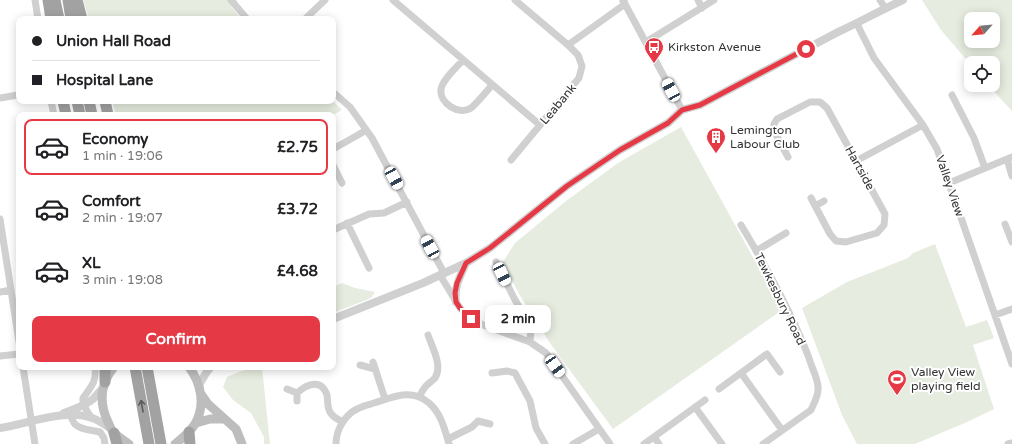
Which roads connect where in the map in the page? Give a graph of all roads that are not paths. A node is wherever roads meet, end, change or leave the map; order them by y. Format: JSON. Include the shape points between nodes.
{"nodes":[{"id":1,"x":35,"y":0,"type":"edge"},
{"id":2,"x":48,"y":0,"type":"edge"},
{"id":3,"x":55,"y":0,"type":"edge"},
{"id":4,"x":68,"y":0,"type":"edge"},
{"id":5,"x":77,"y":0,"type":"edge"},
{"id":6,"x":231,"y":0,"type":"edge"},
{"id":7,"x":325,"y":0,"type":"edge"},
{"id":8,"x":393,"y":0,"type":"edge"},
{"id":9,"x":515,"y":0,"type":"edge"},
{"id":10,"x":698,"y":0,"type":"edge"},
{"id":11,"x":714,"y":0,"type":"edge"},
{"id":12,"x":880,"y":0,"type":"edge"},
{"id":13,"x":903,"y":0,"type":"edge"},
{"id":14,"x":624,"y":1,"type":"edge"},
{"id":15,"x":702,"y":8,"type":"junction"},
{"id":16,"x":885,"y":8,"type":"junction"},
{"id":17,"x":38,"y":16,"type":"edge"},
{"id":18,"x":51,"y":16,"type":"edge"},
{"id":19,"x":58,"y":16,"type":"edge"},
{"id":20,"x":71,"y":16,"type":"edge"},
{"id":21,"x":81,"y":16,"type":"edge"},
{"id":22,"x":244,"y":16,"type":"edge"},
{"id":23,"x":308,"y":16,"type":"edge"},
{"id":24,"x":857,"y":24,"type":"junction"},
{"id":25,"x":646,"y":42,"type":"junction"},
{"id":26,"x":568,"y":44,"type":"junction"},
{"id":27,"x":463,"y":60,"type":"junction"},
{"id":28,"x":492,"y":85,"type":"junction"},
{"id":29,"x":16,"y":95,"type":"edge"},
{"id":30,"x":336,"y":95,"type":"edge"},
{"id":31,"x":952,"y":95,"type":"dead end"},
{"id":32,"x":0,"y":98,"type":"edge"},
{"id":33,"x":682,"y":110,"type":"junction"},
{"id":34,"x":540,"y":125,"type":"junction"},
{"id":35,"x":924,"y":125,"type":"junction"},
{"id":36,"x":366,"y":130,"type":"junction"},
{"id":37,"x":791,"y":145,"type":"dead end"},
{"id":38,"x":336,"y":147,"type":"edge"},
{"id":39,"x":784,"y":149,"type":"junction"},
{"id":40,"x":788,"y":157,"type":"dead end"},
{"id":41,"x":1009,"y":158,"type":"edge"},
{"id":42,"x":511,"y":160,"type":"dead end"},
{"id":43,"x":856,"y":161,"type":"junction"},
{"id":44,"x":985,"y":168,"type":"junction"},
{"id":45,"x":336,"y":170,"type":"edge"},
{"id":46,"x":1012,"y":176,"type":"edge"},
{"id":47,"x":342,"y":182,"type":"dead end"},
{"id":48,"x":949,"y":182,"type":"junction"},
{"id":49,"x":811,"y":198,"type":"dead end"},
{"id":50,"x":824,"y":201,"type":"dead end"},
{"id":51,"x":407,"y":202,"type":"junction"},
{"id":52,"x":815,"y":206,"type":"junction"},
{"id":53,"x":0,"y":219,"type":"edge"},
{"id":54,"x":347,"y":223,"type":"junction"},
{"id":55,"x":1005,"y":224,"type":"dead end"},
{"id":56,"x":741,"y":225,"type":"dead end"},
{"id":57,"x":1,"y":228,"type":"edge"},
{"id":58,"x":336,"y":228,"type":"edge"},
{"id":59,"x":786,"y":233,"type":"dead end"},
{"id":60,"x":1012,"y":242,"type":"edge"},
{"id":61,"x":756,"y":250,"type":"junction"},
{"id":62,"x":496,"y":262,"type":"dead end"},
{"id":63,"x":466,"y":263,"type":"junction"},
{"id":64,"x":370,"y":268,"type":"dead end"},
{"id":65,"x":442,"y":274,"type":"junction"},
{"id":66,"x":11,"y":290,"type":"junction"},
{"id":67,"x":0,"y":292,"type":"edge"},
{"id":68,"x":456,"y":302,"type":"junction"},
{"id":69,"x":1012,"y":308,"type":"edge"},
{"id":70,"x":995,"y":315,"type":"junction"},
{"id":71,"x":336,"y":318,"type":"edge"},
{"id":72,"x":16,"y":322,"type":"edge"},
{"id":73,"x":428,"y":335,"type":"dead end"},
{"id":74,"x":530,"y":342,"type":"junction"},
{"id":75,"x":16,"y":354,"type":"edge"},
{"id":76,"x":0,"y":356,"type":"edge"},
{"id":77,"x":1012,"y":364,"type":"edge"},
{"id":78,"x":360,"y":365,"type":"dead end"},
{"id":79,"x":23,"y":370,"type":"edge"},
{"id":80,"x":95,"y":370,"type":"edge"},
{"id":81,"x":105,"y":370,"type":"edge"},
{"id":82,"x":112,"y":370,"type":"edge"},
{"id":83,"x":136,"y":370,"type":"edge"},
{"id":84,"x":148,"y":370,"type":"edge"},
{"id":85,"x":191,"y":370,"type":"edge"},
{"id":86,"x":208,"y":370,"type":"edge"},
{"id":87,"x":780,"y":372,"type":"dead end"},
{"id":88,"x":492,"y":373,"type":"dead end"},
{"id":89,"x":741,"y":373,"type":"junction"},
{"id":90,"x":104,"y":384,"type":"junction"},
{"id":91,"x":200,"y":389,"type":"junction"},
{"id":92,"x":287,"y":389,"type":"dead end"},
{"id":93,"x":719,"y":389,"type":"dead end"},
{"id":94,"x":297,"y":392,"type":"junction"},
{"id":95,"x":419,"y":397,"type":"junction"},
{"id":96,"x":386,"y":399,"type":"junction"},
{"id":97,"x":705,"y":400,"type":"dead end"},
{"id":98,"x":297,"y":401,"type":"dead end"},
{"id":99,"x":83,"y":404,"type":"junction"},
{"id":100,"x":695,"y":407,"type":"junction"},
{"id":101,"x":71,"y":413,"type":"junction"},
{"id":102,"x":91,"y":417,"type":"junction"},
{"id":103,"x":224,"y":419,"type":"junction"},
{"id":104,"x":31,"y":421,"type":"junction"},
{"id":105,"x":343,"y":422,"type":"junction"},
{"id":106,"x":490,"y":424,"type":"dead end"},
{"id":107,"x":1,"y":428,"type":"edge"},
{"id":108,"x":192,"y":428,"type":"junction"},
{"id":109,"x":599,"y":429,"type":"junction"},
{"id":110,"x":782,"y":430,"type":"junction"},
{"id":111,"x":112,"y":431,"type":"junction"},
{"id":112,"x":654,"y":437,"type":"junction"},
{"id":113,"x":448,"y":442,"type":"edge"},
{"id":114,"x":1012,"y":443,"type":"edge"},
{"id":115,"x":35,"y":444,"type":"edge"},
{"id":116,"x":105,"y":444,"type":"edge"},
{"id":117,"x":117,"y":444,"type":"edge"},
{"id":118,"x":129,"y":444,"type":"edge"},
{"id":119,"x":149,"y":444,"type":"edge"},
{"id":120,"x":161,"y":444,"type":"edge"},
{"id":121,"x":175,"y":444,"type":"edge"},
{"id":122,"x":190,"y":444,"type":"edge"},
{"id":123,"x":242,"y":444,"type":"edge"},
{"id":124,"x":336,"y":444,"type":"edge"},
{"id":125,"x":545,"y":444,"type":"edge"},
{"id":126,"x":573,"y":444,"type":"edge"},
{"id":127,"x":610,"y":444,"type":"edge"},
{"id":128,"x":644,"y":444,"type":"edge"},
{"id":129,"x":659,"y":444,"type":"edge"},
{"id":130,"x":722,"y":444,"type":"edge"},
{"id":131,"x":763,"y":444,"type":"edge"},
{"id":132,"x":1008,"y":444,"type":"edge"}],
"edges":[{"from":1,"to":17,"type":"street"},
{"from":2,"to":18,"type":"highway"},
{"from":3,"to":19,"type":"highway"},
{"from":4,"to":20,"type":"highway"},
{"from":5,"to":21,"type":"highway"},
{"from":6,"to":22,"type":"street"},
{"from":7,"to":23,"type":"street"},
{"from":8,"to":27,"type":"street"},
{"from":9,"to":26,"type":"street","name":"Leabank"},
{"from":10,"to":15,"type":"street"},
{"from":11,"to":15,"type":"street"},
{"from":12,"to":16,"type":"street"},
{"from":13,"to":16,"type":"street"},
{"from":14,"to":25,"type":"street"},
{"from":14,"to":26,"type":"street"},
{"from":15,"to":25,"type":"street"},
{"from":16,"to":24,"type":"street"},
{"from":24,"to":33,"type":"street","via":[[700,105]]},
{"from":24,"to":35,"type":"street","name":"Valley View","via":[[874,58]]},
{"from":25,"to":33,"type":"street"},
{"from":26,"to":34,"type":"street","name":"Leabank","via":[[578,55],[582,66],[580,78]]},
{"from":27,"to":28,"type":"street"},
{"from":27,"to":28,"type":"street","via":[[444,81],[441,90],[444,100],[454,109],[462,111],[471,108]]},
{"from":28,"to":34,"type":"street"},
{"from":29,"to":32,"type":"street"},
{"from":30,"to":36,"type":"street","via":[[350,107]]},
{"from":31,"to":44,"type":"street","via":[[974,138]]},
{"from":33,"to":63,"type":"street","via":[[668,123],[620,150],[567,186],[490,248]]},
{"from":34,"to":42,"type":"street","name":"Leabank"},
{"from":35,"to":43,"type":"street"},
{"from":35,"to":48,"type":"street","name":"Valley View","via":[[937,149]]},
{"from":36,"to":38,"type":"street"},
{"from":36,"to":51,"type":"street"},
{"from":37,"to":39,"type":"street"},
{"from":39,"to":40,"type":"street","name":"Hartside"},
{"from":39,"to":43,"type":"street","name":"Hartside","via":[[774,131],[777,119],[810,102],[820,102],[827,108]]},
{"from":41,"to":44,"type":"street"},
{"from":41,"to":46,"type":"street"},
{"from":43,"to":52,"type":"street","name":"Hartside","via":[[885,214],[884,225],[877,233],[846,242],[836,241]]},
{"from":44,"to":48,"type":"street"},
{"from":45,"to":47,"type":"street"},
{"from":48,"to":70,"type":"street","name":"Valley View"},
{"from":49,"to":52,"type":"street","name":"Hartside"},
{"from":50,"to":52,"type":"street"},
{"from":51,"to":54,"type":"street","via":[[384,214],[368,214]]},
{"from":51,"to":65,"type":"street"},
{"from":53,"to":57,"type":"street"},
{"from":54,"to":58,"type":"street"},
{"from":54,"to":64,"type":"street"},
{"from":55,"to":60,"type":"street"},
{"from":56,"to":61,"type":"street","name":"Tewkesbury Road"},
{"from":57,"to":66,"type":"street"},
{"from":59,"to":61,"type":"street"},
{"from":61,"to":110,"type":"street","name":"Tewkesbury Road","via":[[793,319],[818,387],[811,410]]},
{"from":62,"to":74,"type":"street","via":[[531,328]]},
{"from":63,"to":65,"type":"street"},
{"from":63,"to":68,"type":"street","via":[[457,283]]},
{"from":65,"to":68,"type":"street"},
{"from":65,"to":71,"type":"street"},
{"from":66,"to":67,"type":"street"},
{"from":66,"to":72,"type":"street"},
{"from":68,"to":74,"type":"street","via":[[471,319]]},
{"from":69,"to":70,"type":"street"},
{"from":70,"to":77,"type":"street","name":"Valley View"},
{"from":73,"to":95,"type":"street","via":[[438,370]]},
{"from":74,"to":109,"type":"street","via":[[546,353]]},
{"from":75,"to":76,"type":"street"},
{"from":78,"to":96,"type":"street","via":[[374,366]]},
{"from":79,"to":104,"type":"street"},
{"from":80,"to":99,"type":"street","via":[[94,382],[83,398]]},
{"from":81,"to":90,"type":"highway"},
{"from":82,"to":90,"type":"main road"},
{"from":119,"to":83,"type":"highway","one_way":true},
{"from":84,"to":120,"type":"highway"},
{"from":85,"to":91,"type":"main road"},
{"from":86,"to":91,"type":"street"},
{"from":87,"to":89,"type":"street","via":[[767,354]]},
{"from":88,"to":125,"type":"street","via":[[515,373],[530,401],[536,428]]},
{"from":89,"to":93,"type":"street"},
{"from":89,"to":110,"type":"street"},
{"from":90,"to":99,"type":"street","via":[[93,399]]},
{"from":90,"to":111,"type":"main road","via":[[103,411]]},
{"from":91,"to":103,"type":"main road","via":[[208,404]]},
{"from":91,"to":108,"type":"main road","via":[[201,408]]},
{"from":92,"to":94,"type":"street"},
{"from":94,"to":98,"type":"street"},
{"from":94,"to":105,"type":"street","via":[[312,384],[318,384],[326,394],[331,415]]},
{"from":95,"to":96,"type":"street","via":[[401,395]]},
{"from":95,"to":113,"type":"street","via":[[434,408]]},
{"from":96,"to":105,"type":"street","via":[[352,412]]},
{"from":97,"to":100,"type":"street"},
{"from":99,"to":101,"type":"street"},
{"from":99,"to":102,"type":"street"},
{"from":100,"to":112,"type":"street"},
{"from":100,"to":130,"type":"street"},
{"from":101,"to":102,"type":"street"},
{"from":101,"to":104,"type":"street"},
{"from":101,"to":116,"type":"street","via":[[72,421],[77,427],[100,432]]},
{"from":102,"to":111,"type":"street"},
{"from":103,"to":108,"type":"main road","via":[[210,420]]},
{"from":103,"to":123,"type":"main road","via":[[236,429]]},
{"from":104,"to":107,"type":"street"},
{"from":104,"to":115,"type":"street"},
{"from":105,"to":124,"type":"street","via":[[337,434]]},
{"from":106,"to":113,"type":"street","via":[[478,421]]},
{"from":108,"to":121,"type":"main road"},
{"from":108,"to":122,"type":"highway"},
{"from":109,"to":126,"type":"street"},
{"from":109,"to":127,"type":"street"},
{"from":110,"to":131,"type":"street","name":"Tewkesbury Road"},
{"from":111,"to":117,"type":"highway"},
{"from":111,"to":118,"type":"main road"},
{"from":112,"to":128,"type":"street"},
{"from":112,"to":129,"type":"street"},
{"from":114,"to":132,"type":"street"}]}
